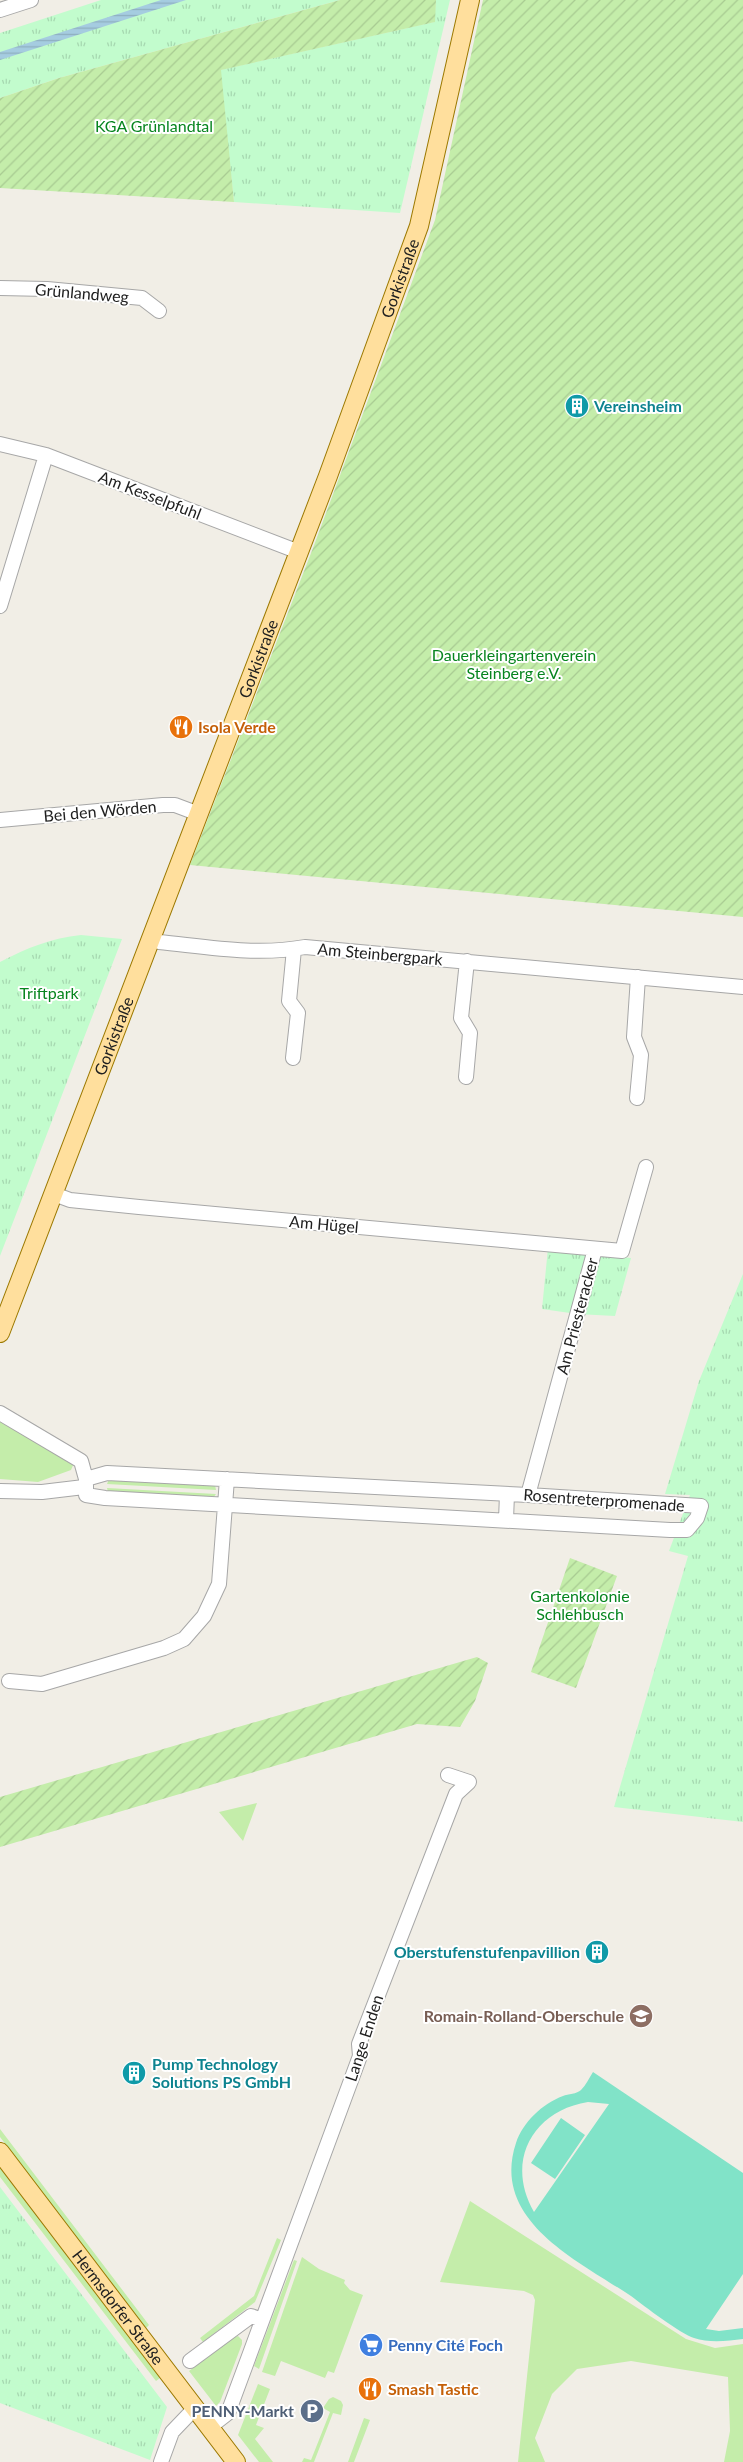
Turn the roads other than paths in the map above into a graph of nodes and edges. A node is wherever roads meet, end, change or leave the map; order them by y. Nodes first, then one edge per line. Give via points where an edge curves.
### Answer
1 (31, 0) edge
2 (470, 0) edge
3 (0, 10) edge
4 (0, 288) edge
5 (159, 311) dead end
6 (0, 444) edge
7 (46, 455) junction
8 (299, 552) junction
9 (0, 606) edge
10 (199, 814) junction
11 (0, 820) edge
12 (151, 939) junction
13 (294, 949) junction
14 (467, 962) junction
15 (638, 977) junction
16 (743, 987) edge
17 (293, 1058) dead end
18 (466, 1077) dead end
19 (637, 1098) dead end
20 (646, 1167) dead end
21 (54, 1194) junction
22 (595, 1249) junction
23 (0, 1333) edge
24 (0, 1413) edge
25 (227, 1479) junction
26 (85, 1483) junction
27 (0, 1491) edge
28 (507, 1494) junction
29 (528, 1495) junction
30 (225, 1506) junction
31 (506, 1520) junction
32 (9, 1681) dead end
33 (448, 1775) dead end
34 (0, 2152) edge
35 (262, 2320) junction
36 (190, 2361) dead end
37 (195, 2408) junction
38 (210, 2427) junction
39 (160, 2462) edge
40 (236, 2462) edge

1 - 3 street
2 - 8 main road, Gorkistraße via 419,226
4 - 5 street, Grünlandweg via 142,298
6 - 7 street, Am Kesselpfuhl
7 - 8 street, Am Kesselpfuhl
7 - 9 street
8 - 10 main road, Gorkistraße
10 - 11 street, Bei den Wörden via 175,805 163,805
10 - 12 main road, Gorkistraße
12 - 13 street, Am Steinbergpark via 242,952
12 - 21 main road, Gorkistraße
13 - 14 street, Am Steinbergpark via 305,947
13 - 17 street, Am Steinbergpark via 289,1001 298,1013
14 - 15 street, Am Steinbergpark
14 - 18 street, Am Steinbergpark via 461,1018 470,1033
15 - 16 street, Am Steinbergpark
15 - 19 street via 634,1038 641,1055
20 - 22 street, Am Priesteracker via 622,1251
21 - 22 street, Am Hügel via 70,1200 138,1207
21 - 23 main road, Gorkistraße
22 - 29 street, Am Priesteracker
24 - 26 street via 82,1461
25 - 26 street, Rosentreterpromenade via 108,1473
25 - 28 street, Rosentreterpromenade
25 - 30 street
26 - 27 street, Rosentreterpromenade via 42,1492
26 - 30 street, Rosentreterpromenade via 86,1495
28 - 29 street, Rosentreterpromenade
28 - 31 street, Rosentreterpromenade
29 - 31 street, Rosentreterpromenade via 700,1506 697,1518 687,1530
30 - 31 street, Rosentreterpromenade
30 - 32 street via 219,1584 204,1616 184,1638 164,1648 42,1684
33 - 35 street, Lange Enden via 468,1782 456,1794 423,1876
34 - 37 main road, Hermsdorfer Straße
35 - 36 street via 251,2316
35 - 38 street, Lange Enden via 228,2413
37 - 38 main road, Hermsdorfer Straße
37 - 39 street via 172,2432
38 - 40 main road, Hermsdorfer Straße

